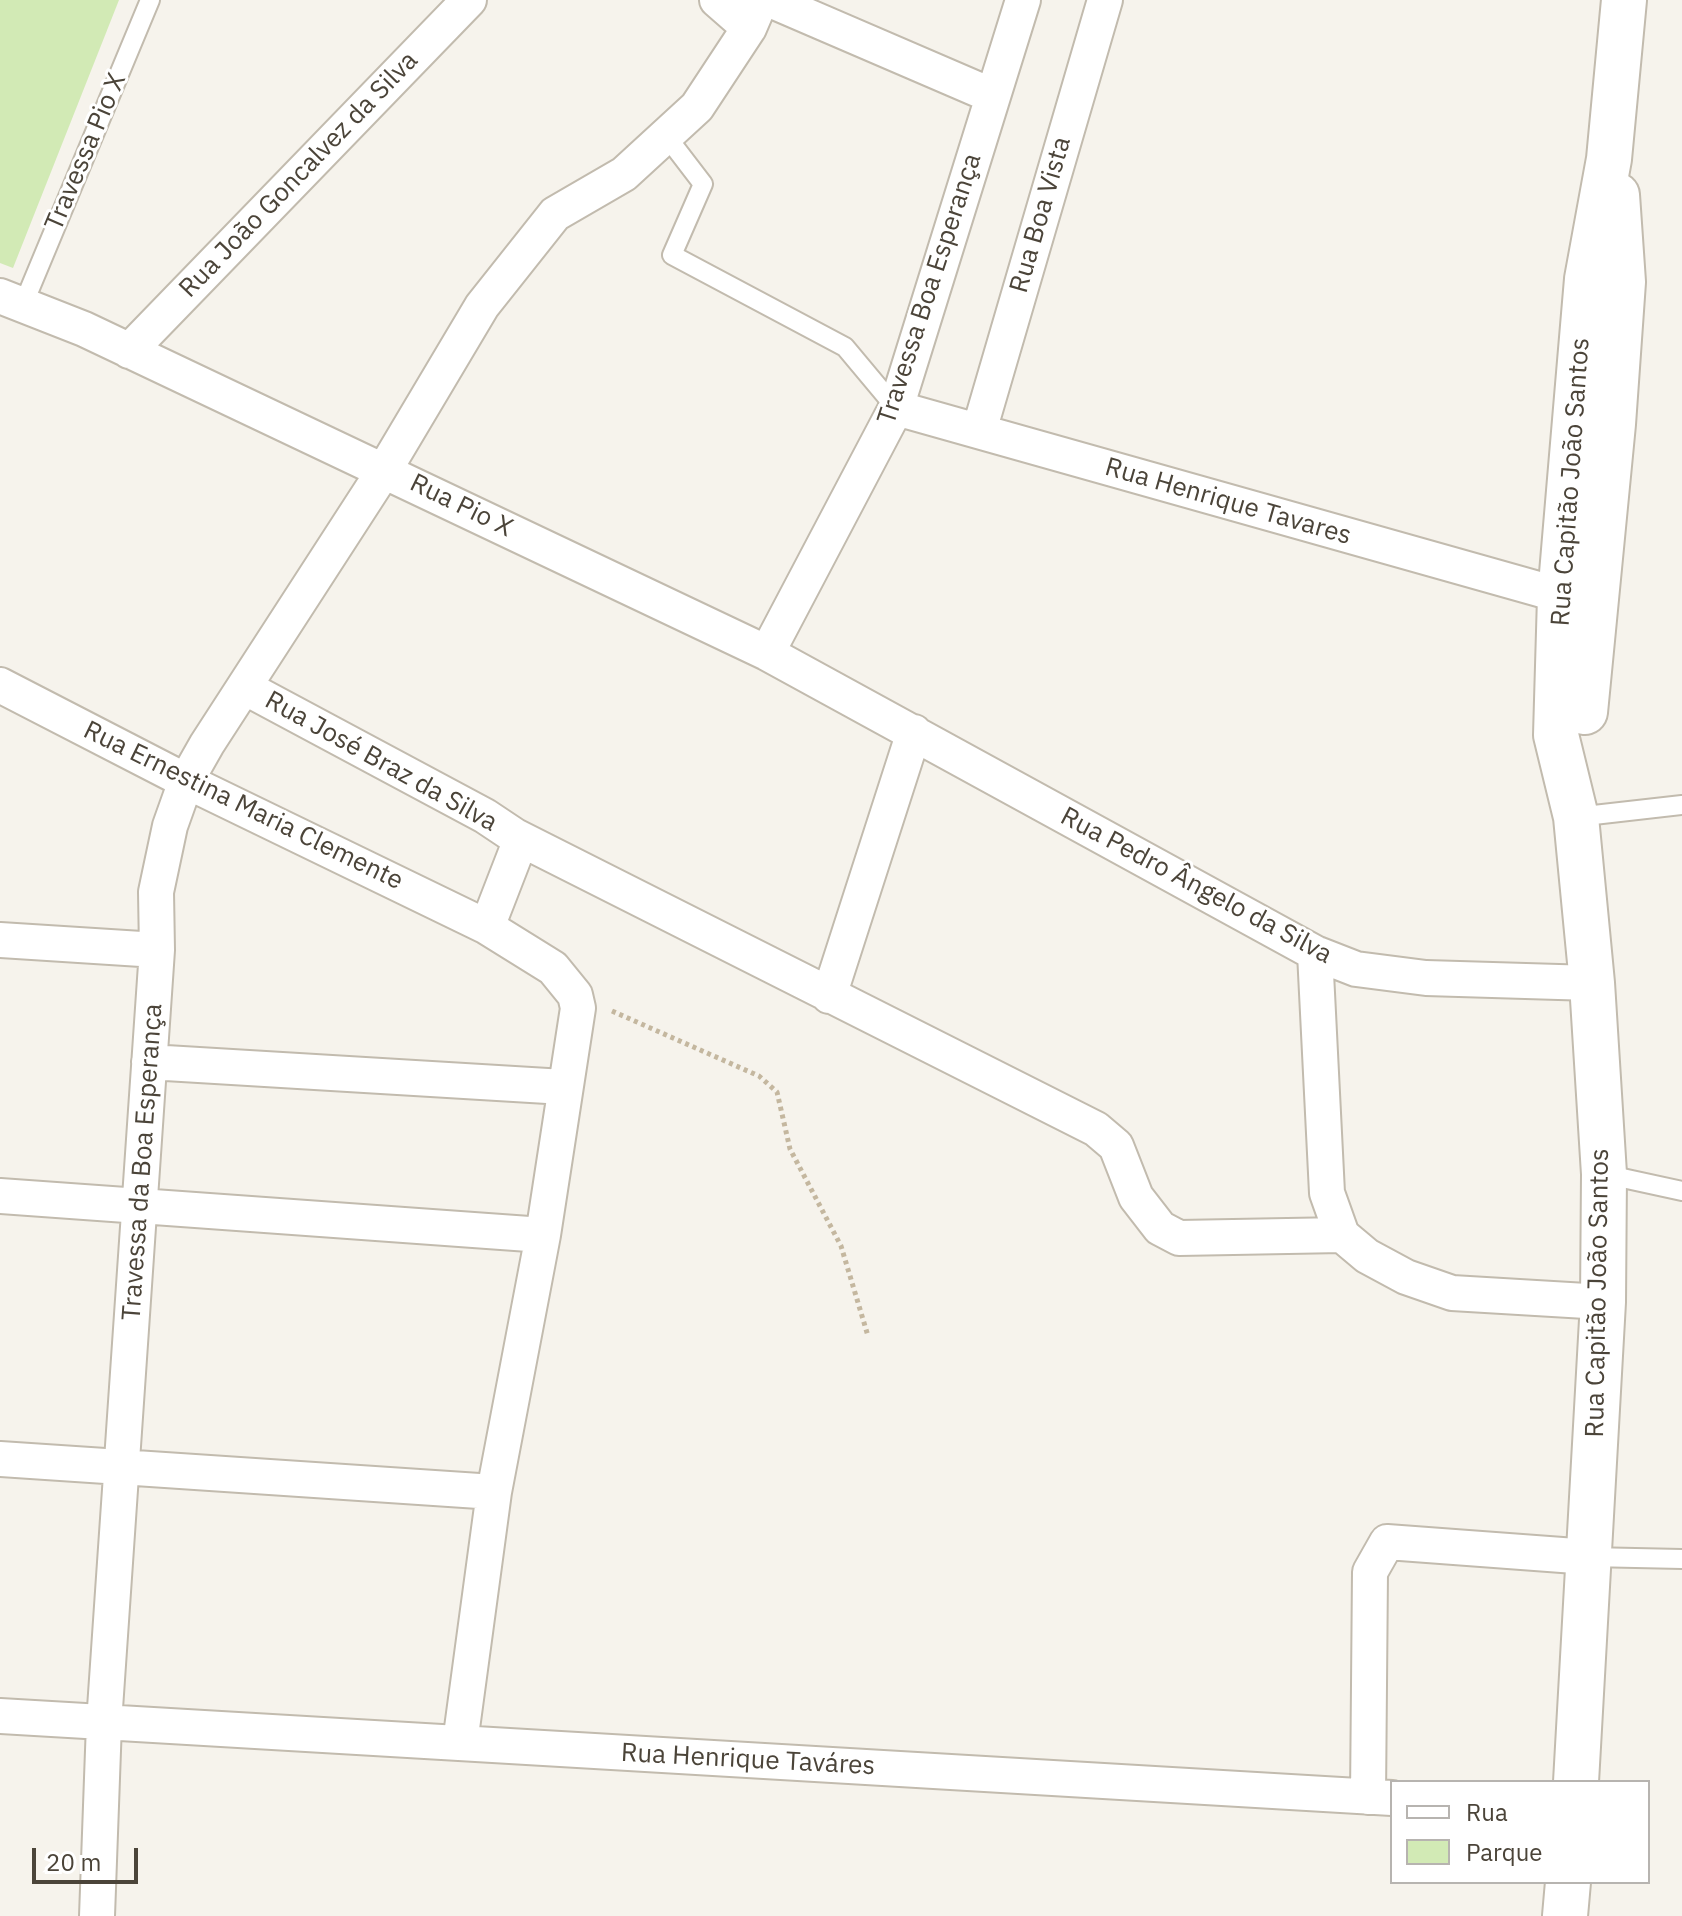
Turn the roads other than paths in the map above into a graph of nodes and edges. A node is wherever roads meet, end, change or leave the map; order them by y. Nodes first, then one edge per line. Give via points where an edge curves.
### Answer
1 (150, 0) edge
2 (469, 0) edge
3 (717, 0) edge
4 (770, 0) edge
5 (1023, 0) edge
6 (1105, 0) edge
7 (1624, 0) edge
8 (755, 14) edge
9 (993, 96) junction
10 (667, 137) junction
11 (11, 300) edge
12 (129, 351) junction
13 (896, 408) junction
14 (979, 431) junction
15 (385, 469) junction
16 (1577, 601) junction
17 (767, 653) junction
18 (0, 685) edge
19 (246, 688) junction
20 (914, 732) junction
21 (186, 781) junction
22 (1682, 805) edge
23 (1575, 811) junction
24 (515, 836) junction
25 (487, 927) junction
26 (0, 940) edge
27 (157, 950) junction
28 (1315, 953) junction
29 (1592, 983) junction
30 (829, 996) junction
31 (149, 1062) junction
32 (564, 1087) junction
33 (1604, 1174) junction
34 (1682, 1191) edge
35 (0, 1196) edge
36 (140, 1207) junction
37 (543, 1235) junction
38 (1342, 1235) junction
39 (1603, 1302) junction
40 (0, 1459) edge
41 (123, 1467) junction
42 (494, 1492) junction
43 (1589, 1557) junction
44 (1682, 1559) edge
45 (0, 1716) edge
46 (104, 1723) junction
47 (460, 1743) junction
48 (1576, 1780) edge
49 (1380, 1797) edge
50 (1568, 1884) edge
51 (97, 1916) edge
52 (1565, 1916) edge

1 - 11 lane, Travessa Pio X
2 - 12 street, Rua João Goncalvez da Silva
3 - 8 street
4 - 9 street
5 - 9 street, Travessa Boa Esperança
6 - 14 street, Rua Boa Vista
7 - 16 street, Rua Capitão João Santos via 1609,159 1622,232 1605,281
8 - 10 street, Travessa da Boa Esperança via 697,107
9 - 13 street, Travessa Boa Esperança
10 - 13 lane via 703,184 672,255 845,347
10 - 15 street, Travessa da Boa Esperança via 624,174 555,214 529,243 482,306
11 - 12 street, Rua Pio X
12 - 15 street, Rua Pio X
13 - 14 street, Rua Henrique Tavares
13 - 17 street, Travessa Boa Esperança
14 - 16 street, Rua Henrique Tavares
15 - 17 street, Rua Pio X
15 - 19 street, Travessa da Boa Esperança
16 - 23 street, Rua Capitão João Santos via 1570,734
17 - 20 street, Rua Pio X
18 - 21 street, Rua Ernestina Maria Clemente
19 - 21 street, Travessa da Boa Esperança
19 - 24 street, Rua José Braz da Silva
20 - 28 street, Rua Pedro Ângelo da Silva
20 - 30 street
21 - 25 street, Rua Ernestina Maria Clemente
21 - 27 street, Travessa da Boa Esperança via 156,892
22 - 23 lane
23 - 29 street, Rua Capitão João Santos
24 - 25 street, Rua José Braz da Silva via 518,847
24 - 30 street
25 - 32 street, Rua Ernestina Maria Clemente via 553,968 575,995 578,1008
26 - 27 street
27 - 31 street, Travessa da Boa Esperança
28 - 29 street, Rua Pedro Ângelo da Silva via 1356,969 1426,978
28 - 38 street via 1327,1193
29 - 33 street, Rua Capitão João Santos
30 - 38 street via 1096,1129 1116,1146 1136,1197 1160,1228 1179,1238
31 - 32 street
31 - 36 street, Travessa da Boa Esperança
32 - 37 street
33 - 34 lane
33 - 39 street, Rua Capitão João Santos
35 - 36 street
36 - 37 street
36 - 41 street, Travessa da Boa Esperança
37 - 42 street
38 - 39 street via 1393,1270 1452,1293
39 - 43 street, Rua Capitão João Santos
40 - 41 street
41 - 42 street
41 - 46 street, Travessa da Boa Esperança
42 - 47 street
43 - 44 lane
43 - 48 street, Rua Capitão João Santos
43 - 49 street via 1387,1542 1370,1572
45 - 46 street, Rua Henrique Taváres
46 - 47 street, Rua Henrique Taváres
46 - 51 street, Travessa da Boa Esperança
47 - 49 street, Rua Henrique Taváres
50 - 52 street

